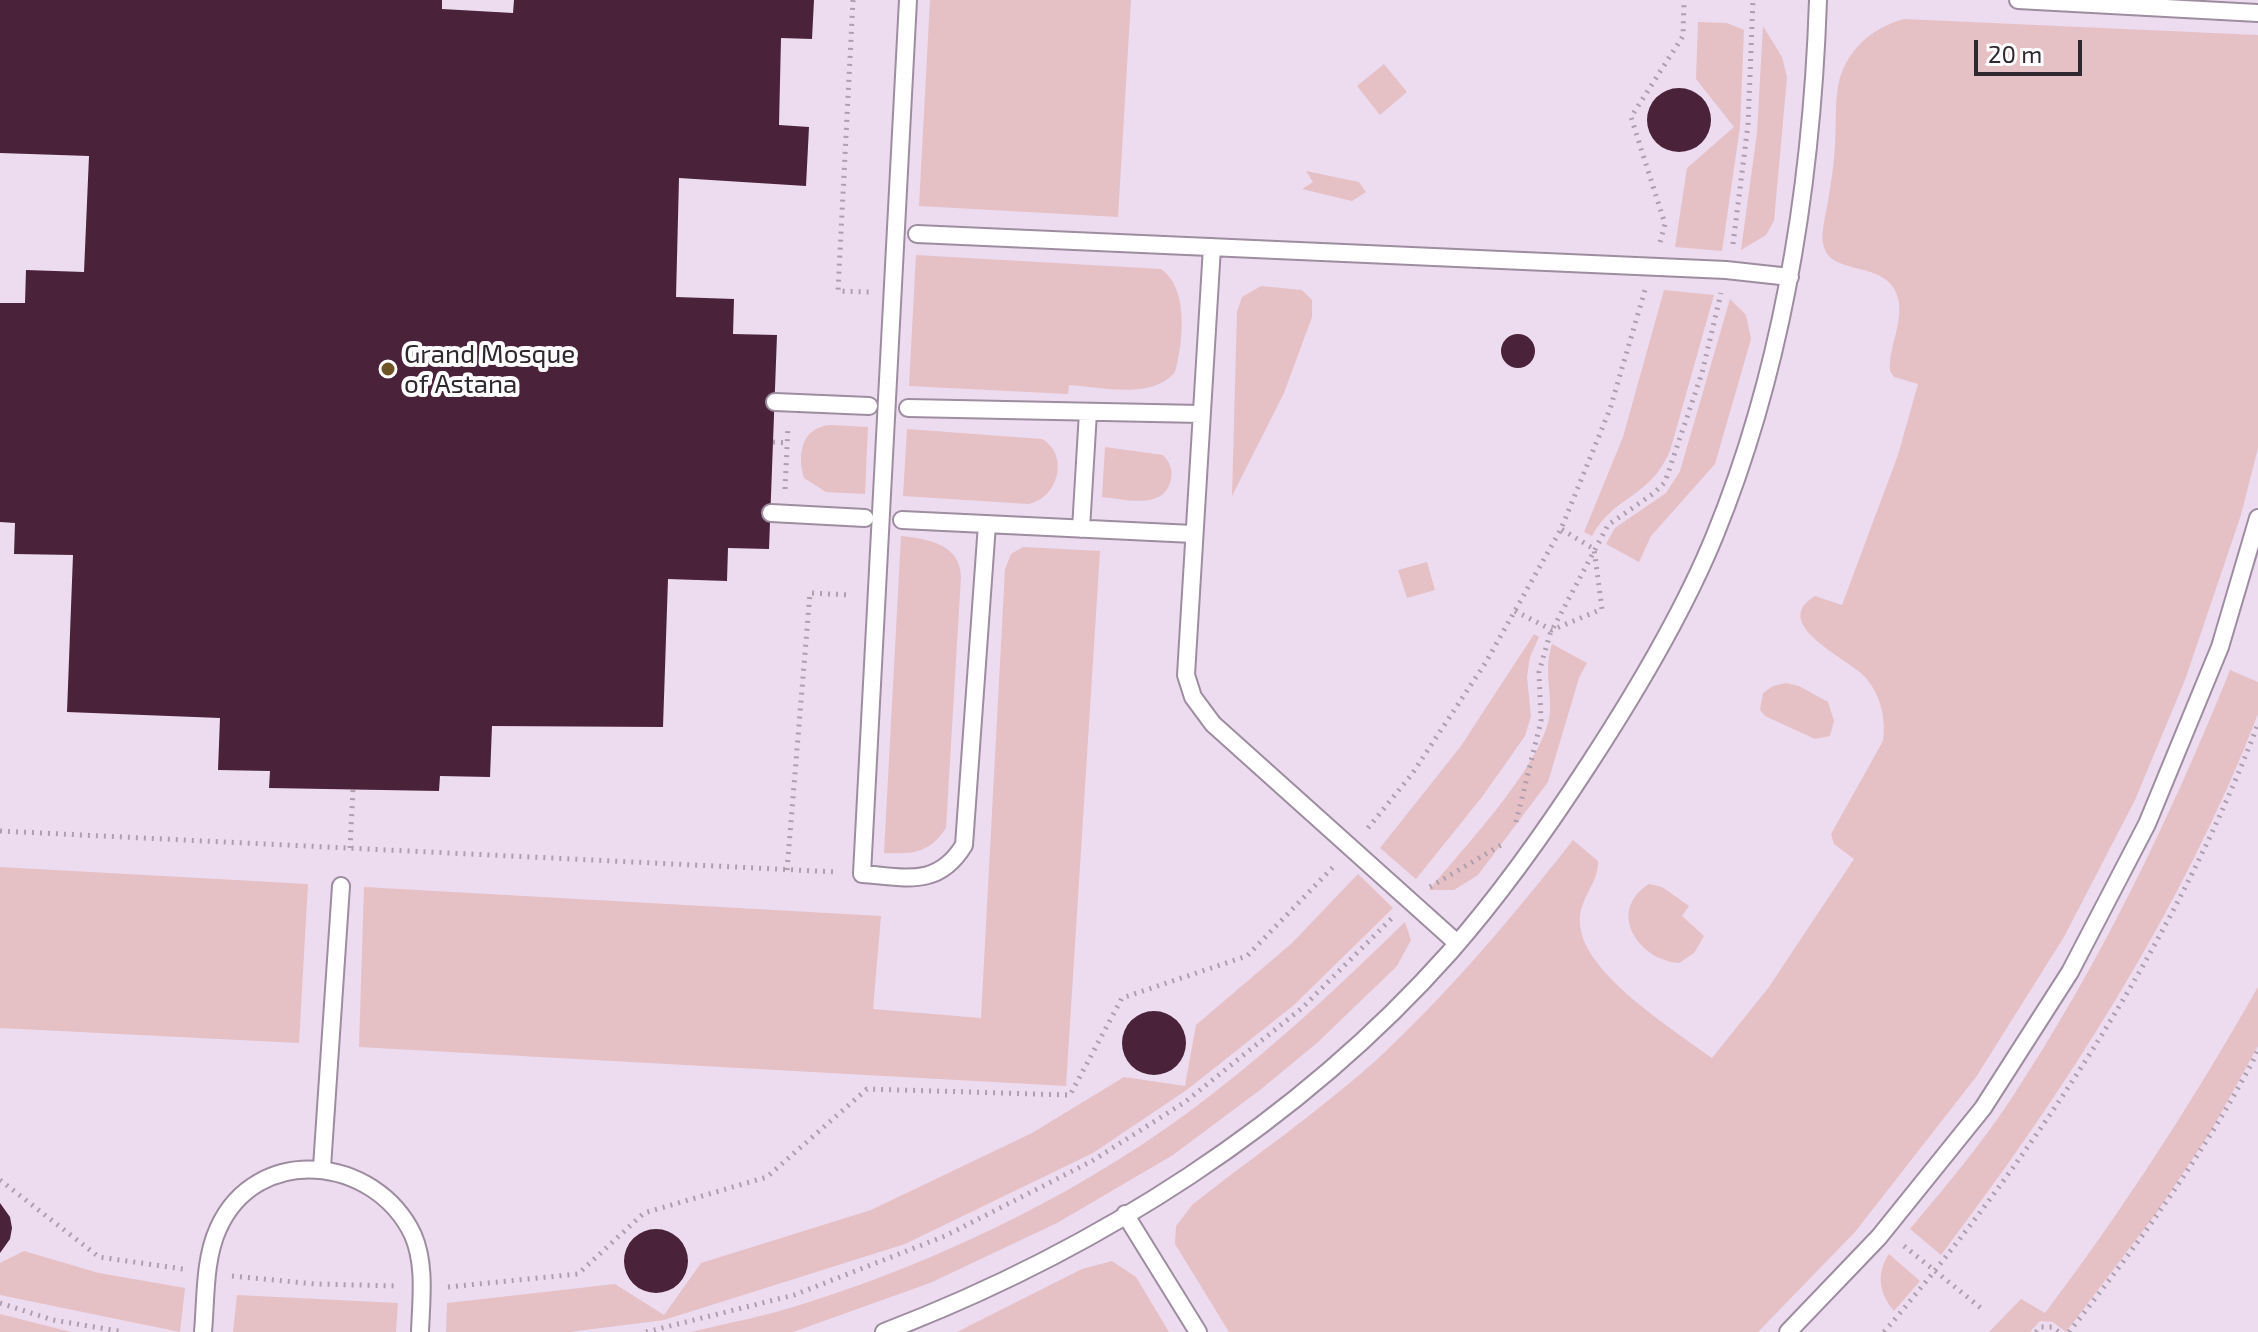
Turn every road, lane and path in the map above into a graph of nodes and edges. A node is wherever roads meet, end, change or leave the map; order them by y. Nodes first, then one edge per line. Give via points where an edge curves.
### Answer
1 (853, 0) edge
2 (908, 0) edge
3 (1684, 0) edge
4 (1753, 0) edge
5 (1818, 0) edge
6 (2018, 0) edge
7 (2258, 13) edge
8 (917, 234) dead end
9 (1212, 247) junction
10 (1653, 267) junction
11 (1726, 270) junction
12 (1790, 277) junction
13 (892, 293) junction
14 (782, 402) joint
15 (869, 406) dead end
16 (908, 408) dead end
17 (1088, 412) junction
18 (1201, 414) junction
19 (773, 442) dead end
20 (787, 443) junction
21 (777, 513) joint
22 (865, 518) dead end
23 (2258, 518) edge
24 (902, 520) dead end
25 (987, 524) junction
26 (1081, 529) junction
27 (1561, 529) junction
28 (1193, 534) junction
29 (1594, 549) junction
30 (877, 596) junction
31 (1515, 611) junction
32 (1552, 630) junction
33 (2258, 724) edge
34 (353, 789) dead end
35 (0, 831) edge
36 (350, 848) junction
37 (1351, 848) junction
38 (787, 870) junction
39 (862, 874) junction
40 (341, 886) dead end
41 (1409, 900) junction
42 (1457, 943) junction
43 (2258, 1051) edge
44 (322, 1167) junction
45 (0, 1180) edge
46 (1125, 1214) junction
47 (1885, 1231) junction
48 (1936, 1271) junction
49 (208, 1273) junction
50 (421, 1287) junction
51 (0, 1303) edge
52 (1981, 1308) dead end
53 (124, 1332) edge
54 (203, 1332) edge
55 (420, 1332) edge
56 (646, 1332) edge
57 (884, 1332) edge
58 (1198, 1332) edge
59 (1788, 1332) edge
60 (1884, 1332) edge
61 (2036, 1332) edge
62 (2059, 1332) edge
63 (2069, 1332) edge

1 - 13 path via 838,291
2 - 13 lane
3 - 10 path via 1683,36 1631,117 1665,224
4 - 11 path via 1748,125
5 - 12 lane via 1814,114
6 - 7 lane
8 - 9 lane
9 - 10 lane
9 - 18 lane
10 - 11 lane
10 - 27 path via 1610,409
11 - 12 lane
11 - 29 path via 1702,373 1665,482 1608,525
12 - 42 lane via 1753,425 1714,537 1631,701 1543,834
13 - 30 lane
14 - 15 lane
14 - 20 path
16 - 17 lane
17 - 18 lane
17 - 26 lane
18 - 28 lane
19 - 20 path
20 - 21 path
21 - 22 lane
23 - 47 lane via 2214,662 2147,824 2077,958 1983,1108
24 - 25 lane
25 - 26 lane
25 - 39 lane via 964,845 950,865 922,878
26 - 28 lane
27 - 29 path
27 - 31 path
28 - 37 lane via 1184,659 1193,697 1213,724
29 - 32 path
29 - 32 path via 1602,609
30 - 38 path via 810,593
30 - 39 lane
31 - 32 path
31 - 37 path via 1412,774
32 - 41 path via 1539,672 1541,721 1513,837
33 - 48 path via 2152,948 2039,1132
34 - 36 path
35 - 36 path
36 - 38 path
37 - 41 lane
37 - 50 path via 1247,956 1122,998 1070,1095 867,1089 767,1177 644,1213 578,1274
38 - 39 path
40 - 44 lane
41 - 42 lane
41 - 56 path via 1302,1008 1185,1102 1092,1161 945,1236 794,1295
42 - 46 lane via 1353,1050 1270,1119
43 - 63 path via 2207,1142
44 - 49 lane via 273,1178 252,1189 218,1228
44 - 50 lane via 366,1182 403,1217 419,1255
45 - 49 path via 99,1257
46 - 57 lane via 1037,1264
46 - 58 lane
47 - 48 path
47 - 59 lane
48 - 52 path
48 - 60 path
49 - 50 path
49 - 54 lane
50 - 55 lane
51 - 53 path via 53,1320
61 - 62 path via 2040,1327

